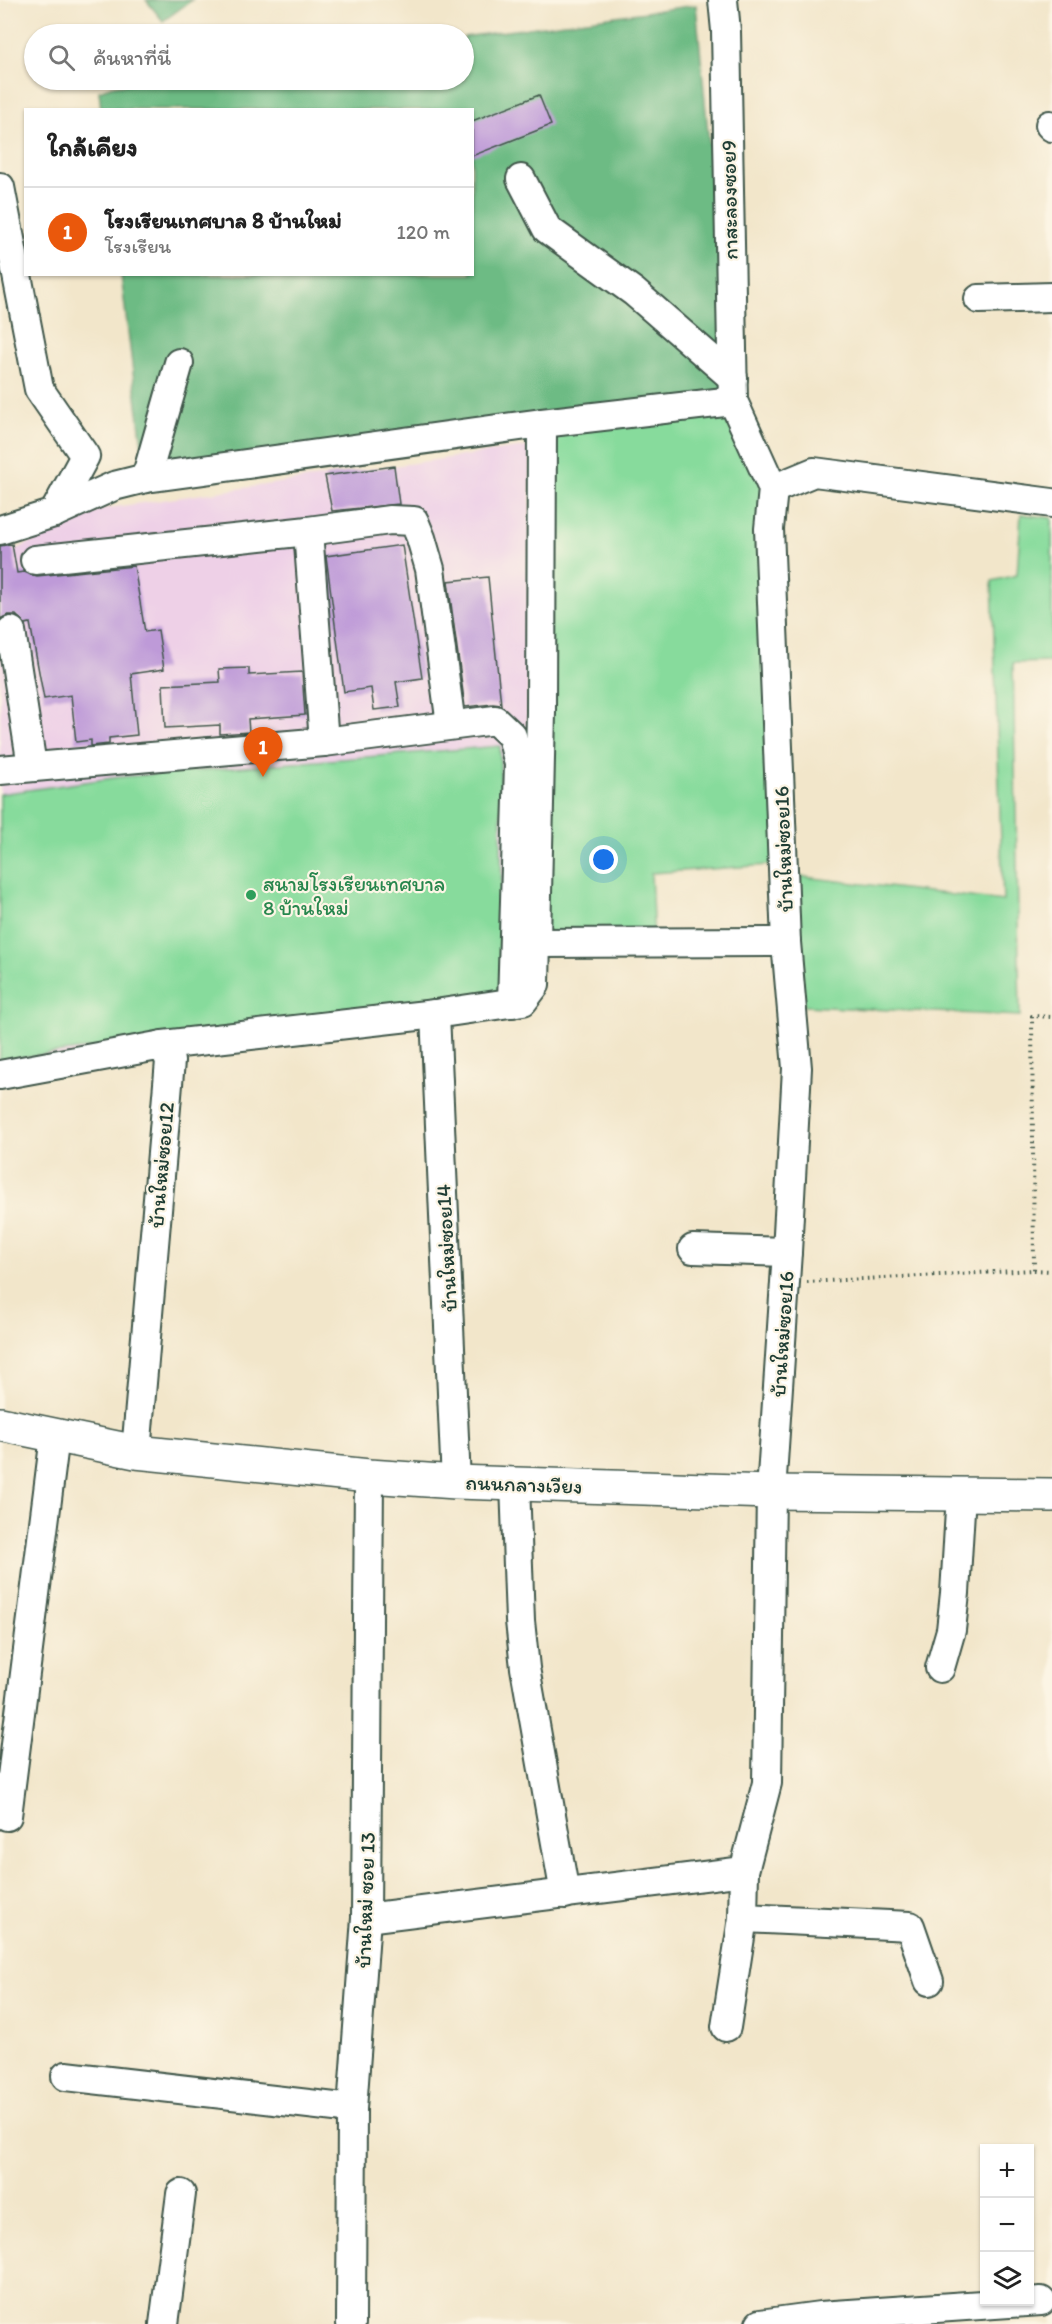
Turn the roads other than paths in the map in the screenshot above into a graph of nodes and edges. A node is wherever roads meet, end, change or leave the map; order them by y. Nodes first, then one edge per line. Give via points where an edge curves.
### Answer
1 (723, 0) edge
2 (521, 179) dead end
3 (0, 187) edge
4 (1052, 297) edge
5 (979, 299) dead end
6 (179, 363) dead end
7 (733, 389) junction
8 (542, 423) junction
9 (146, 478) junction
10 (773, 489) junction
11 (1052, 502) edge
12 (54, 513) junction
13 (0, 530) edge
14 (308, 531) junction
15 (35, 560) dead end
16 (11, 632) dead end
17 (451, 725) junction
18 (324, 742) junction
19 (32, 766) junction
20 (0, 770) edge
21 (786, 942) junction
22 (536, 943) junction
23 (512, 1003) junction
24 (435, 1014) junction
25 (163, 1045) junction
26 (0, 1075) edge
27 (693, 1249) dead end
28 (788, 1252) junction
29 (0, 1424) edge
30 (55, 1436) junction
31 (136, 1452) junction
32 (369, 1476) junction
33 (456, 1482) junction
34 (515, 1484) junction
35 (771, 1492) junction
36 (961, 1494) junction
37 (1052, 1495) edge
38 (940, 1668) dead end
39 (7, 1816) dead end
40 (744, 1870) junction
41 (565, 1893) junction
42 (743, 1917) junction
43 (366, 1918) junction
44 (928, 1981) dead end
45 (726, 2027) dead end
46 (66, 2076) dead end
47 (352, 2109) junction
48 (182, 2194) dead end
49 (1041, 2301) dead end
50 (164, 2324) edge
51 (351, 2324) edge
52 (760, 2324) edge

1 - 7 street, กาสะลองซอย9
2 - 7 street via 547,229 634,292
3 - 12 street via 39,389 85,456
4 - 5 street
6 - 9 street
7 - 8 street
7 - 10 street
8 - 9 street
8 - 22 street
9 - 12 street via 114,486
10 - 11 street via 814,472
10 - 21 street, บ้านใหม่ซอย16 via 769,529
12 - 13 street
14 - 15 street
14 - 17 street via 390,520 414,521 430,569
14 - 18 street
16 - 19 street
17 - 18 street
17 - 23 street via 495,720 512,736 519,764
18 - 19 street
19 - 20 street
21 - 22 street
21 - 28 street, บ้านใหม่ซอย16 via 797,1068
22 - 23 street via 535,985 524,1002
23 - 24 street
24 - 25 street
24 - 33 street, บ้านใหม่ซอย14
25 - 26 street
25 - 31 street, บ้านใหม่ซอย12 via 170,1061
27 - 28 street
28 - 35 street, บ้านใหม่ซอย16
29 - 30 main road, ถนนกลางเวียง
30 - 31 main road, ถนนกลางเวียง
30 - 39 street
31 - 32 main road, ถนนกลางเวียง
32 - 33 main road, ถนนกลางเวียง
32 - 43 street, บ้านใหม่ ซอย 13
33 - 34 main road, ถนนกลางเวียง
34 - 35 main road, ถนนกลางเวียง
34 - 41 street via 525,1668
35 - 36 main road, ถนนกลางเวียง
35 - 40 street, บ้านใหม่ซอย16 via 767,1783
36 - 37 main road, ถนนกลางเวียง
36 - 38 street via 951,1630
40 - 41 street
40 - 42 street, บ้านใหม่ซอย16
41 - 43 street
42 - 44 street via 910,1926
42 - 45 street, บ้านใหม่ซอย16
43 - 47 street, บ้านใหม่ ซอย 13
46 - 47 street
47 - 51 street, บ้านใหม่ ซอย 13
48 - 50 street
49 - 52 street via 820,2316

